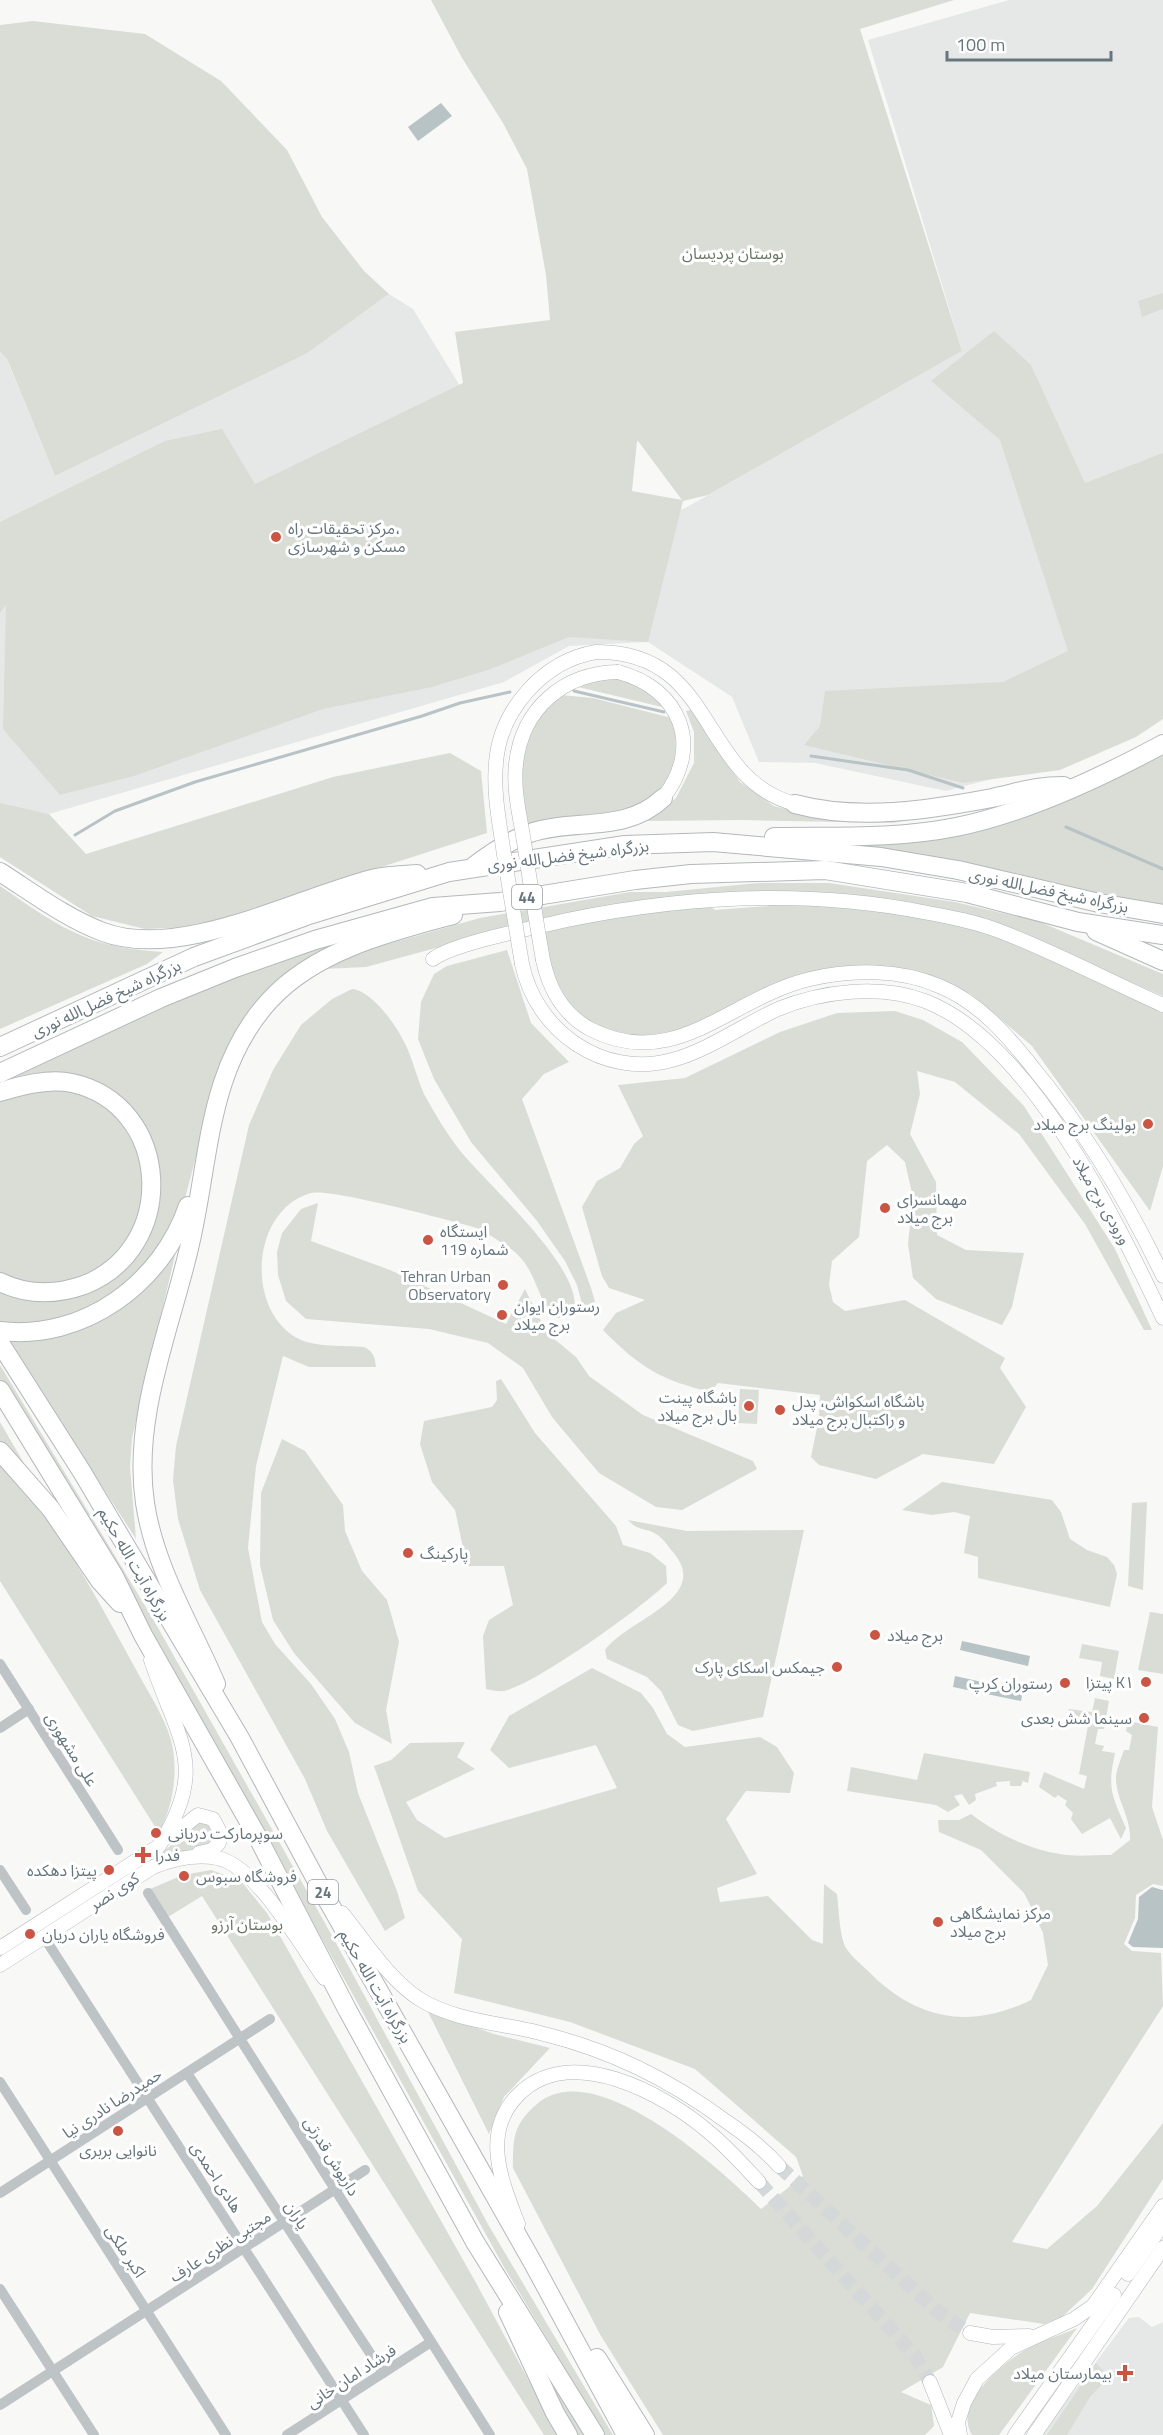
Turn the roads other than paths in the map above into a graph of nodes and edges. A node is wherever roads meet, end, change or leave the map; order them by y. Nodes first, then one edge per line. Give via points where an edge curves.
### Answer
1 (1163, 732) edge
2 (1163, 744) edge
3 (1125, 765) junction
4 (1078, 785) junction
5 (663, 798) joint
6 (795, 804) joint
7 (713, 842) junction
8 (471, 868) junction
9 (0, 872) edge
10 (449, 872) junction
11 (500, 902) junction
12 (1163, 914) edge
13 (1078, 922) junction
14 (1163, 935) edge
15 (433, 959) dead end
16 (1163, 961) edge
17 (784, 987) junction
18 (790, 1005) junction
19 (1163, 1005) edge
20 (0, 1047) edge
21 (0, 1073) edge
22 (0, 1092) edge
23 (203, 1160) junction
24 (1163, 1276) edge
25 (0, 1282) edge
26 (1163, 1318) edge
27 (0, 1331) edge
28 (4, 1349) edge
29 (0, 1390) edge
30 (0, 1451) edge
31 (139, 1628) junction
32 (0, 1664) edge
33 (29, 1709) junction
34 (0, 1728) edge
35 (240, 1738) junction
36 (159, 1846) junction
37 (118, 1850) dead end
38 (178, 1858) junction
39 (0, 1870) edge
40 (320, 1887) junction
41 (148, 1893) dead end
42 (26, 1910) dead end
43 (44, 1937) junction
44 (0, 1948) edge
45 (0, 1965) edge
46 (348, 2011) junction
47 (270, 2019) dead end
48 (240, 2038) junction
49 (187, 2073) junction
50 (0, 2082) edge
51 (148, 2098) junction
52 (753, 2140) junction
53 (738, 2159) junction
54 (50, 2161) junction
55 (779, 2166) tunnel mouth
56 (366, 2170) dead end
57 (759, 2182) tunnel mouth
58 (335, 2190) junction
59 (0, 2193) edge
60 (1163, 2206) edge
61 (284, 2223) junction
62 (1163, 2224) edge
63 (475, 2242) junction
64 (245, 2248) junction
65 (1163, 2248) edge
66 (533, 2262) junction
67 (0, 2289) edge
68 (147, 2311) junction
69 (970, 2333) tunnel mouth
70 (1034, 2335) junction
71 (431, 2342) junction
72 (53, 2371) junction
73 (382, 2373) junction
74 (930, 2382) tunnel mouth
75 (342, 2400) junction
76 (0, 2405) edge
77 (1023, 2420) junction
78 (303, 2431) edge
79 (952, 2433) edge
80 (94, 2435) edge
81 (226, 2435) edge
82 (287, 2435) edge
83 (364, 2435) edge
84 (490, 2435) edge
85 (568, 2435) edge
86 (595, 2435) edge
87 (626, 2435) edge
88 (645, 2435) edge
89 (1008, 2435) edge
90 (1015, 2435) edge
91 (1034, 2435) edge

1 - 3 highway
2 - 3 highway
3 - 4 highway
4 - 6 highway via 1035,786 993,798 876,812 838,812
4 - 7 highway via 999,816 955,827 912,833
5 - 8 highway via 640,814 622,819 531,832 494,850
5 - 17 street, bridge via 682,765 683,737 676,714 655,687 618,672 580,677 546,699 531,718 516,763 516,792 543,960 554,993 577,1020 610,1038 638,1044 680,1037
6 - 18 street, ورودی برج میلاد, bridge via 758,787 739,769 674,676 633,654 596,652 565,662 543,676 528,689 511,714 496,762 496,797 522,964 534,1001 553,1026 592,1054 645,1064 674,1059
7 - 8 highway, بزرگراه شیخ فضل‌الله نوری / 44 via 626,845
7 - 12 highway, بزرگراه شیخ فضل‌الله نوری / 44 via 892,859
8 - 10 highway, بزرگراه شیخ فضل‌الله نوری / 44
9 - 10 highway via 77,921 105,933 145,939 189,936 379,877
10 - 20 highway, بزرگراه شیخ فضل‌الله نوری / 44 via 230,943
11 - 13 highway, بزرگراه شیخ فضل‌الله نوری / 44 via 692,874 825,870 968,893
11 - 21 highway, بزرگراه شیخ فضل‌الله نوری / 44 via 433,907 285,950 161,998
11 - 23 highway via 355,946 314,965 282,988 257,1015 231,1058 213,1111
13 - 14 highway, بزرگراه شیخ فضل‌الله نوری / 44
13 - 16 highway
15 - 19 street via 480,942 606,913 719,899 807,897 880,904 1001,931
17 - 18 street
17 - 24 street via 834,975 882,973 922,980 961,998 988,1018 1078,1125 1124,1196
18 - 26 street, ورودی برج میلاد via 846,993 914,997 951,1014 989,1042 1052,1119 1107,1208
22 - 25 highway via 51,1081 85,1087 104,1097 123,1113 141,1139 152,1190 147,1220 136,1244 105,1274 78,1287 53,1292 22,1290
23 - 27 highway via 179,1231 163,1258 137,1286 107,1307 63,1325
23 - 35 highway via 191,1242 150,1400 143,1442 142,1485 162,1568
28 - 35 highway, بزرگراه آیت الله حکیم / 24
29 - 31 highway, بزرگراه آیت الله حکیم / 24 via 114,1576
30 - 31 highway via 51,1509 100,1581
31 - 36 street, کوی نصر via 187,1764 183,1800 176,1820
31 - 46 highway, بزرگراه آیت الله حکیم / 24 via 252,1826
32 - 33 street, علی مشهوری
33 - 34 street
33 - 37 street, علی مشهوری
35 - 40 highway, بزرگراه آیت الله حکیم / 24
36 - 38 street via 198,1815 213,1819 220,1837 216,1847
36 - 44 street, کوی نصر
38 - 43 street, کوی نصر via 153,1867
38 - 46 street, کوی نصر via 217,1858 229,1862 255,1882
39 - 42 street
40 - 52 street via 384,1964 421,1999 463,2016 576,2042 637,2064
40 - 66 highway, بزرگراه آیت الله حکیم / 24
41 - 48 street, داریوش قدرتی
43 - 45 street, کوی نصر
43 - 51 street, هادی احمدی
46 - 63 highway, بزرگراه آیت الله حکیم / 24
47 - 48 street, حمیدرضا نادری نیا
48 - 49 street, حمیدرضا نادری نیا
48 - 58 street, داریوش قدرتی
49 - 51 street, حمیدرضا نادری نیا
49 - 61 street, یاران
50 - 54 street, اکبر ملکی
51 - 54 street, حمیدرضا نادری نیا
51 - 64 street, هادی احمدی
52 - 53 street
52 - 55 street
53 - 57 street
53 - 66 street via 680,2111 637,2088 585,2072 568,2071 537,2080 509,2104 501,2120 496,2149 501,2180
54 - 59 street, حمیدرضا نادری نیا
54 - 68 street, اکبر ملکی
56 - 58 street, مجتبی نظری عارف
58 - 61 street, مجتبی نظری عارف
58 - 71 street, داریوش قدرتی
60 - 70 street via 1093,2306 1074,2319
61 - 64 street, مجتبی نظری عارف
61 - 73 street, یاران
62 - 77 street
63 - 85 highway
63 - 86 highway, بزرگراه آیت الله حکیم / 24
64 - 68 street, مجتبی نظری عارف
64 - 75 street, هادی احمدی
65 - 91 street
66 - 87 highway, بزرگراه آیت الله حکیم / 24
66 - 88 highway
67 - 72 street
68 - 72 street, مجتبی نظری عارف
68 - 81 street, اکبر ملکی
69 - 70 street via 993,2337
70 - 79 street via 1001,2355 977,2379
71 - 73 street, فرشاد امان خانی
71 - 84 street, داریوش قدرتی
72 - 76 street, مجتبی نظری عارف
72 - 80 street
73 - 75 street, فرشاد امان خانی
74 - 79 street
75 - 78 street, فرشاد امان خانی
75 - 83 street, هادی احمدی
77 - 89 street
77 - 90 street
78 - 82 street, فرشاد امان خانی

